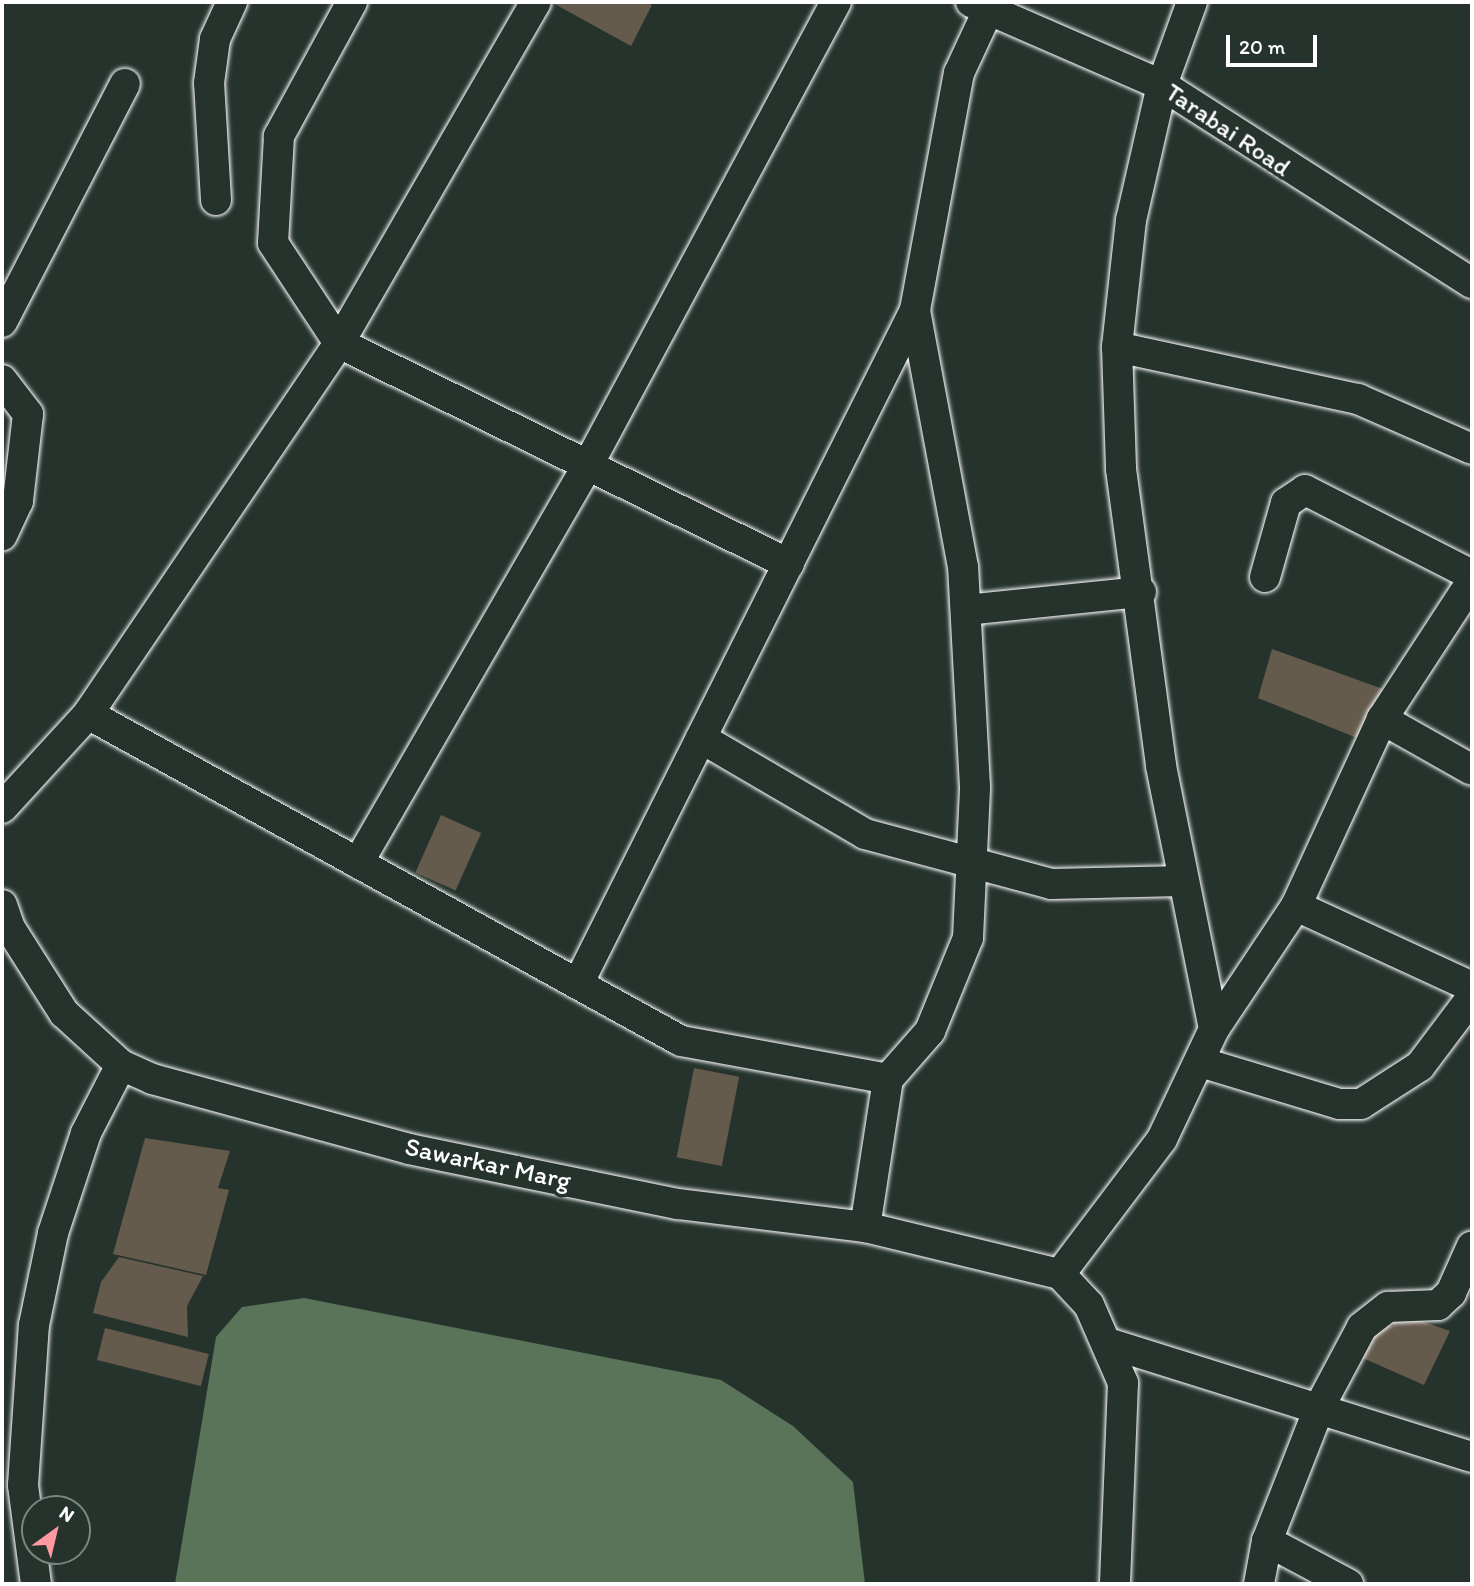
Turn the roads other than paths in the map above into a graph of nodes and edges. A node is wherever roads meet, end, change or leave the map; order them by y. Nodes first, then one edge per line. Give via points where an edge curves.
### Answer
1 (232, 2) edge
2 (352, 2) edge
3 (536, 2) edge
4 (835, 2) edge
5 (1192, 2) edge
6 (984, 4) edge
7 (125, 84) dead end
8 (1162, 85) junction
9 (216, 200) dead end
10 (1472, 282) edge
11 (915, 310) junction
12 (2, 322) edge
13 (339, 343) junction
14 (1116, 347) junction
15 (2, 380) edge
16 (1472, 449) edge
17 (588, 465) junction
18 (2, 536) edge
19 (789, 564) junction
20 (1472, 575) edge
21 (1265, 577) dead end
22 (1472, 581) edge
23 (1142, 592) junction
24 (967, 610) junction
25 (88, 714) junction
26 (1382, 719) junction
27 (701, 738) junction
28 (1472, 770) edge
29 (2, 808) edge
30 (358, 863) junction
31 (972, 863) junction
32 (1183, 881) junction
33 (2, 905) edge
34 (1296, 906) junction
35 (578, 984) junction
36 (1472, 987) edge
37 (1472, 997) edge
38 (1214, 1029) junction
39 (1200, 1062) junction
40 (121, 1065) junction
41 (887, 1079) junction
42 (865, 1227) junction
43 (1472, 1246) edge
44 (1060, 1274) junction
45 (1111, 1344) junction
46 (1320, 1406) junction
47 (1472, 1457) edge
48 (1267, 1541) junction
49 (36, 1584) edge
50 (1115, 1584) edge
51 (1259, 1584) edge
52 (1348, 1584) edge

1 - 9 street via 215,38 209,83
2 - 13 street via 279,136 273,243
3 - 13 street
4 - 17 street
5 - 8 street
6 - 8 street, Tarabai Road
6 - 11 street via 959,73
7 - 12 street
8 - 10 street, Tarabai Road
8 - 14 street via 1131,220
11 - 19 street
11 - 24 street
13 - 17 street
13 - 25 street
14 - 16 street via 1359,399
14 - 23 street via 1121,469
15 - 18 street via 28,414 18,501
17 - 19 street
17 - 30 street
19 - 27 street
20 - 21 street via 1305,490 1286,503
22 - 26 street
23 - 24 street
23 - 32 street via 1161,766
24 - 31 street via 975,787
25 - 29 street
25 - 30 street
26 - 28 street
26 - 34 street
27 - 31 street via 864,834
27 - 35 street
30 - 35 street
31 - 32 street via 1051,884
31 - 41 street via 968,937 930,1031
32 - 38 street
33 - 40 street, Sawarkar Marg via 9,928 64,1013
34 - 36 street
34 - 38 street
35 - 41 street via 681,1041
37 - 39 street via 1420,1066 1361,1104 1339,1104
38 - 39 street
39 - 44 street via 1161,1139
40 - 42 street, Sawarkar Marg via 409,1149 678,1204
40 - 49 street via 86,1133 53,1233 34,1325 23,1485
41 - 42 street
42 - 44 street, Sawarkar Marg
43 - 46 street via 1451,1293 1438,1305 1388,1307 1372,1314
44 - 45 street
45 - 46 street
45 - 50 street via 1124,1383 1125,1420
46 - 47 street
46 - 48 street
48 - 51 street
48 - 52 street

